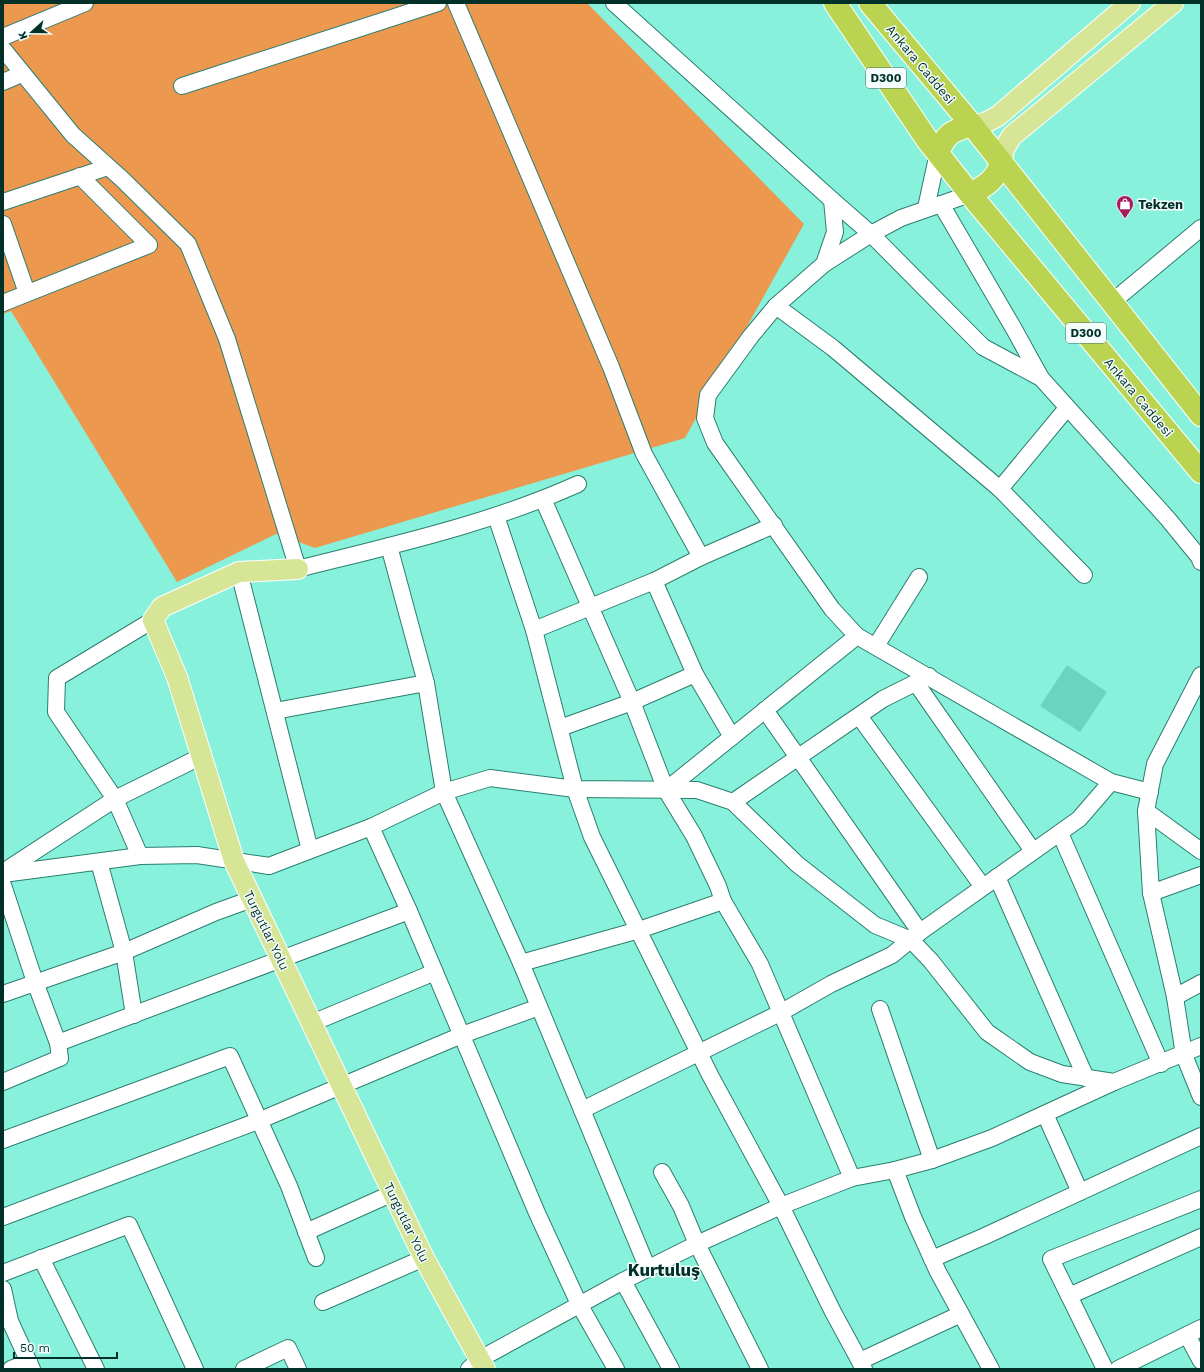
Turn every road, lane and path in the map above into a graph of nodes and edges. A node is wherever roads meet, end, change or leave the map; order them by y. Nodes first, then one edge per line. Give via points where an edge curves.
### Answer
1 (85, 3) edge
2 (438, 3) edge
3 (456, 3) edge
4 (614, 3) edge
5 (835, 3) edge
6 (870, 3) edge
7 (1130, 3) edge
8 (1173, 3) edge
9 (3, 37) edge
10 (3, 49) edge
11 (22, 74) junction
12 (3, 82) edge
13 (182, 86) dead end
14 (972, 125) junction
15 (938, 153) junction
16 (1001, 162) junction
17 (108, 167) junction
18 (80, 176) junction
19 (970, 194) junction
20 (832, 200) junction
21 (3, 202) edge
22 (941, 204) junction
23 (926, 208) junction
24 (3, 224) edge
25 (1201, 228) edge
26 (871, 234) junction
27 (824, 264) junction
28 (27, 293) junction
29 (3, 303) edge
30 (1111, 303) junction
31 (776, 306) junction
32 (1041, 378) junction
33 (1067, 408) junction
34 (1201, 415) edge
35 (1201, 472) edge
36 (578, 484) dead end
37 (1000, 489) junction
38 (543, 499) junction
39 (496, 516) junction
40 (774, 525) junction
41 (389, 546) junction
42 (701, 557) junction
43 (1200, 559) edge
44 (298, 569) junction
45 (239, 572) junction
46 (1084, 575) dead end
47 (919, 577) dead end
48 (654, 581) junction
49 (591, 607) junction
50 (153, 620) junction
51 (534, 630) junction
52 (857, 636) junction
53 (876, 646) junction
54 (696, 674) junction
55 (1201, 675) edge
56 (923, 679) junction
57 (426, 684) junction
58 (632, 702) junction
59 (765, 710) junction
60 (275, 711) junction
61 (859, 716) junction
62 (560, 728) junction
63 (732, 737) junction
64 (202, 756) junction
65 (800, 758) junction
66 (1111, 782) junction
67 (575, 789) junction
68 (666, 790) junction
69 (444, 792) junction
70 (1150, 792) junction
71 (115, 799) junction
72 (733, 802) junction
73 (1146, 811) junction
74 (372, 827) junction
75 (1060, 833) junction
76 (310, 850) junction
77 (1034, 851) junction
78 (1201, 852) edge
79 (140, 856) junction
80 (234, 861) junction
81 (99, 862) junction
82 (3, 873) edge
83 (1201, 875) edge
84 (997, 876) junction
85 (3, 885) edge
86 (982, 887) junction
87 (1151, 893) junction
88 (252, 899) junction
89 (723, 901) junction
90 (409, 911) junction
91 (639, 930) junction
92 (916, 936) junction
93 (124, 952) junction
94 (281, 959) junction
95 (521, 963) junction
96 (435, 972) junction
97 (35, 982) junction
98 (1201, 983) edge
99 (3, 994) edge
100 (1175, 997) junction
101 (539, 1007) junction
102 (880, 1009) dead end
103 (780, 1013) junction
104 (134, 1014) junction
105 (312, 1024) junction
106 (462, 1035) junction
107 (58, 1043) junction
108 (1201, 1046) edge
109 (700, 1053) junction
110 (1184, 1055) junction
111 (1161, 1064) junction
112 (1086, 1078) junction
113 (3, 1082) edge
114 (1114, 1082) junction
115 (342, 1086) junction
116 (1201, 1097) edge
117 (582, 1110) junction
118 (1045, 1114) junction
119 (258, 1121) junction
120 (1201, 1136) edge
121 (3, 1140) edge
122 (932, 1160) junction
123 (895, 1170) junction
124 (662, 1172) dead end
125 (852, 1178) junction
126 (1080, 1192) junction
127 (393, 1193) junction
128 (1201, 1200) edge
129 (781, 1206) junction
130 (3, 1217) edge
131 (306, 1232) junction
132 (1201, 1237) edge
133 (697, 1244) junction
134 (41, 1258) junction
135 (316, 1258) dead end
136 (424, 1258) junction
137 (932, 1259) junction
138 (648, 1269) junction
139 (3, 1273) edge
140 (623, 1281) junction
141 (3, 1289) edge
142 (1069, 1296) junction
143 (323, 1302) dead end
144 (579, 1304) junction
145 (961, 1314) junction
146 (1194, 1331) edge
147 (1201, 1361) edge
148 (30, 1365) edge
149 (862, 1365) edge
150 (478, 1366) edge
151 (1121, 1368) edge
152 (11, 1369) edge
153 (96, 1369) edge
154 (195, 1369) edge
155 (244, 1369) edge
156 (298, 1369) edge
157 (616, 1369) edge
158 (671, 1369) edge
159 (759, 1369) edge
160 (991, 1369) edge
161 (1105, 1369) edge

1 - 9 street
2 - 13 street
3 - 42 street via 602,346 644,454
4 - 20 street
5 - 15 highway, Ankara Caddesi / D300
6 - 14 highway, Ankara Caddesi / D300
7 - 14 main road via 998,116 985,123
8 - 16 main road via 1012,136 1005,147
10 - 11 street
11 - 12 street
11 - 17 street via 73,135
14 - 15 highway via 950,133
14 - 16 highway, Ankara Caddesi / D300
15 - 19 highway, Ankara Caddesi / D300
15 - 23 street
16 - 19 highway via 992,181
16 - 30 highway, Ankara Caddesi / D300
17 - 18 street
17 - 44 street via 188,244 227,339
18 - 21 street
18 - 28 street via 149,245
19 - 22 street
19 - 35 highway, Ankara Caddesi / D300
20 - 26 street
20 - 27 street via 835,232
22 - 23 street
22 - 32 street
23 - 26 street
24 - 28 street
25 - 30 street
26 - 27 street
26 - 32 street via 983,347
27 - 31 street
28 - 29 street
30 - 34 highway, Ankara Caddesi / D300
31 - 37 street via 833,348
31 - 40 street via 708,395 705,418 715,443
32 - 33 street
33 - 37 street
33 - 43 street via 1168,519
36 - 38 street
37 - 46 street
38 - 39 street
38 - 49 street
39 - 41 street
39 - 51 street
40 - 42 street
40 - 52 street via 832,609
41 - 44 street
41 - 57 street
42 - 48 street
44 - 45 main road
45 - 50 main road via 162,607
45 - 60 street
47 - 53 street
48 - 49 street
48 - 54 street
49 - 51 street
49 - 58 street
50 - 64 main road, Turgutlar Yolu via 177,677
50 - 71 street via 57,678 56,712
51 - 62 street
52 - 53 street
52 - 59 street
53 - 56 street
54 - 58 street
54 - 63 street
55 - 70 street via 1156,764
56 - 61 street via 883,699
56 - 66 street
56 - 77 street
57 - 60 street
57 - 69 street
58 - 62 street
58 - 68 street
59 - 63 street
59 - 65 street
60 - 76 street
61 - 65 street
61 - 86 street
62 - 67 street
63 - 68 street
64 - 71 street
64 - 80 main road, Turgutlar Yolu
65 - 72 street
65 - 92 street
66 - 70 street
66 - 75 street via 1079,819
67 - 68 street
67 - 69 street via 490,778
67 - 91 street via 592,837
68 - 72 street via 697,790
68 - 89 street via 694,836
69 - 74 street
69 - 95 street
70 - 73 street
71 - 79 street
71 - 82 street
72 - 92 street via 803,869 875,925
73 - 78 street
73 - 87 street
74 - 76 street
74 - 90 street
75 - 77 street
75 - 111 street
76 - 80 street via 269,866
77 - 84 street
79 - 80 street via 198,855
79 - 81 street
80 - 88 main road, Turgutlar Yolu
81 - 82 street
81 - 93 street
83 - 87 street
84 - 86 street
84 - 112 street
85 - 97 street
86 - 92 street
87 - 100 street
88 - 93 street
88 - 94 main road, Turgutlar Yolu
89 - 91 street
89 - 103 street via 760,964
90 - 94 street
90 - 96 street
91 - 95 street
91 - 109 street
92 - 103 street via 892,955 831,984
92 - 112 street via 931,961 987,1032 1030,1062 1062,1074
93 - 97 street
93 - 104 street
94 - 104 street
94 - 105 main road, Turgutlar Yolu
95 - 101 street
96 - 105 street
96 - 106 street
97 - 99 street
97 - 107 street
98 - 100 street
100 - 110 street
101 - 106 street
101 - 117 street
102 - 122 street
103 - 109 street
103 - 125 street
104 - 107 street
105 - 115 main road, Turgutlar Yolu
106 - 115 street
106 - 144 street via 537,1213
107 - 113 street via 60,1058
108 - 110 street
109 - 117 street
109 - 129 street
110 - 111 street
110 - 116 street
111 - 114 street
112 - 114 street
114 - 118 street
115 - 119 street
115 - 127 main road, Turgutlar Yolu
117 - 138 street
118 - 122 street via 992,1138
118 - 126 street
119 - 121 street via 230,1056
119 - 130 street
119 - 131 street via 289,1186
120 - 126 street
122 - 123 street
123 - 125 street
123 - 137 street
124 - 133 street via 681,1206
125 - 129 street
126 - 137 street
127 - 131 street
127 - 136 main road, Turgutlar Yolu
128 - 142 street via 1051,1259
129 - 133 street
129 - 149 street
131 - 135 street
132 - 142 street
133 - 138 street
133 - 159 street
134 - 139 street
134 - 153 street
134 - 154 street via 129,1225
136 - 143 street
136 - 150 main road, Turgutlar Yolu
137 - 145 street
138 - 140 street
140 - 144 street
140 - 158 street
141 - 148 street via 10,1321
142 - 161 street
144 - 150 street
144 - 157 street
145 - 149 street
145 - 160 street
146 - 147 street
146 - 151 street
148 - 152 street
155 - 156 street via 288,1348

